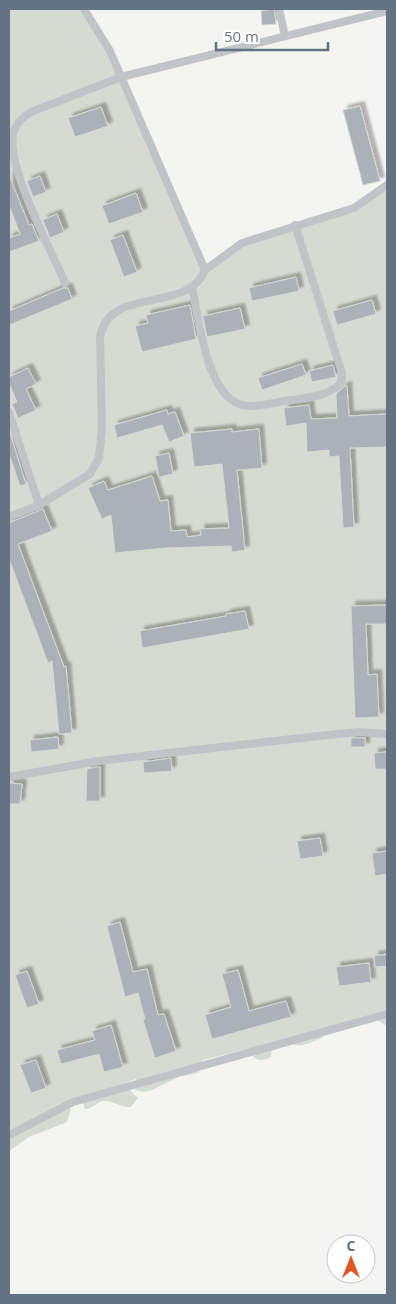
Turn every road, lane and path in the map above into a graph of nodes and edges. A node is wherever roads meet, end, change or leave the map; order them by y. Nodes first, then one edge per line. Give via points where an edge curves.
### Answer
1 (84, 9) edge
2 (279, 9) edge
3 (387, 11) edge
4 (286, 36) junction
5 (121, 77) junction
6 (17, 172) junction
7 (9, 175) edge
8 (387, 185) edge
9 (295, 225) junction
10 (204, 270) junction
11 (65, 283) dead end
12 (192, 287) junction
13 (9, 412) edge
14 (39, 504) junction
15 (9, 517) edge
16 (387, 734) edge
17 (9, 777) edge
18 (387, 1014) edge
19 (9, 1135) edge

1 - 5 lane via 110,51
2 - 4 lane
3 - 4 lane
4 - 5 lane
5 - 6 lane via 23,117 13,136
5 - 10 lane
6 - 7 lane
6 - 11 lane
8 - 9 lane via 354,208
9 - 10 lane via 242,243
9 - 12 lane via 342,373 341,383 328,394 256,406 228,398 220,390 212,372
10 - 12 lane via 200,282
12 - 14 lane via 125,306 102,324 99,458 90,474
13 - 14 lane
14 - 15 lane
16 - 17 lane via 358,732 98,761
18 - 19 lane via 74,1102

